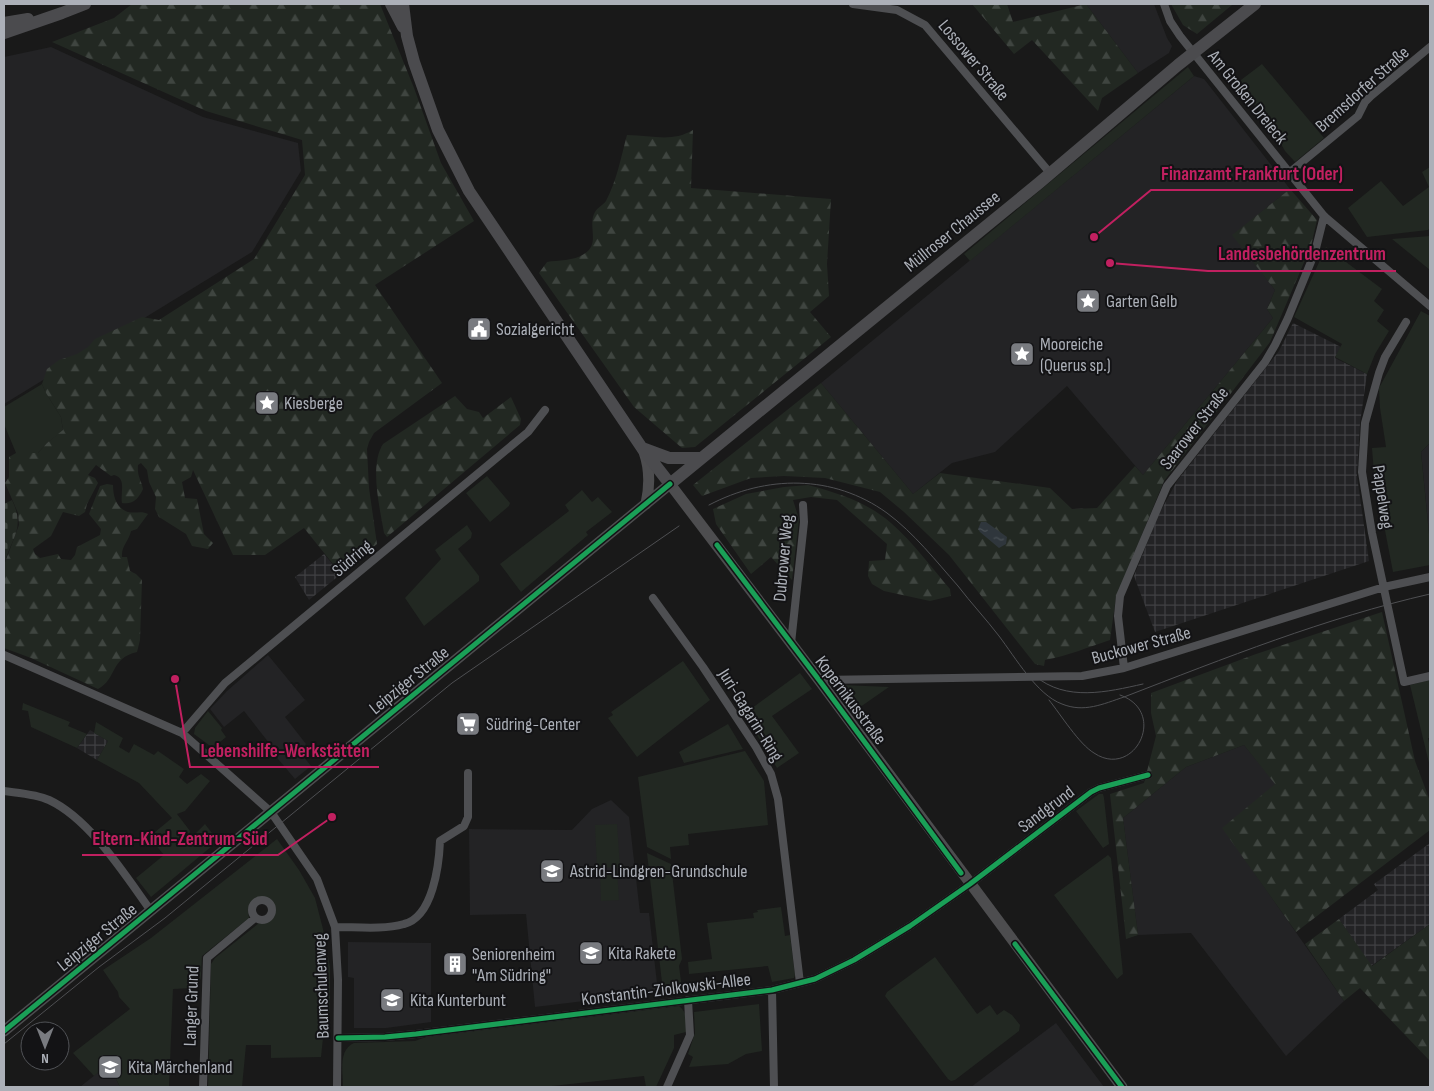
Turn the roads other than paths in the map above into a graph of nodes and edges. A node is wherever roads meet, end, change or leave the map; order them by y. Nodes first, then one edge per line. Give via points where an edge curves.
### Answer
1 (84, 4) edge
2 (391, 4) edge
3 (403, 4) edge
4 (853, 4) edge
5 (1164, 4) edge
6 (1255, 4) edge
7 (898, 7) edge
8 (62, 13) junction
9 (4, 23) edge
10 (4, 33) edge
11 (408, 36) junction
12 (1430, 47) edge
13 (1193, 53) junction
14 (1290, 172) junction
15 (1050, 174) junction
16 (1324, 216) junction
17 (1430, 306) edge
18 (1406, 322) dead end
19 (545, 410) dead end
20 (642, 448) junction
21 (701, 458) junction
22 (670, 484) junction
23 (646, 504) junction
24 (802, 505) dead end
25 (1430, 577) edge
26 (1384, 587) junction
27 (653, 598) dead end
28 (791, 643) junction
29 (4, 655) edge
30 (1124, 668) junction
31 (1430, 676) edge
32 (819, 680) junction
33 (182, 733) junction
34 (468, 773) dead end
35 (1148, 774) dead end
36 (4, 791) edge
37 (271, 812) junction
38 (970, 884) junction
39 (151, 911) junction
40 (255, 918) dead end
41 (335, 927) junction
42 (800, 983) junction
43 (772, 990) junction
44 (688, 1000) junction
45 (4, 1031) edge
46 (338, 1038) junction
47 (203, 1087) edge
48 (337, 1087) edge
49 (667, 1087) edge
50 (774, 1087) edge
51 (1122, 1087) edge

1 - 8 main road
2 - 11 main road
3 - 11 main road
4 - 7 street, Lossower Straße
5 - 13 street, Am Großen Dreieck via 1170,21
6 - 13 main road, Müllroser Chaussee
7 - 15 street, Lossower Straße via 930,30
8 - 9 main road
8 - 10 main road
11 - 20 main road via 438,130 469,191
12 - 14 street, Bremsdorfer Straße via 1371,96 1358,116
13 - 14 street, Am Großen Dreieck
13 - 15 main road, Müllroser Chaussee
14 - 16 street, Am Großen Dreieck
15 - 21 main road, Müllroser Chaussee
16 - 17 street, Am Großen Dreieck
16 - 30 street, Saarower Straße via 1315,252 1275,345 1167,486 1120,596 1118,616
18 - 26 street, Pappelweg via 1379,373 1363,440 1363,482
19 - 33 street, Südring via 528,432 225,682
20 - 21 main road via 670,458
20 - 22 main road
20 - 23 street via 648,463
21 - 22 main road, Müllroser Chaussee
22 - 23 street, Leipziger Straße
22 - 28 street, Kopernikusstraße
23 - 37 street, Leipziger Straße
24 - 28 street, Dubrower Weg via 804,522
25 - 26 street, Buckower Straße
26 - 30 street, Buckower Straße
26 - 31 street, Pappelweg via 1404,682
27 - 42 street, Juri-Gagarin-Ring via 731,708 771,774 778,799
28 - 32 street, Kopernikusstraße
29 - 33 street
30 - 32 street, Buckower Straße via 1082,676
32 - 38 street, Kopernikusstraße
33 - 37 street
34 - 41 street via 468,817 464,826 440,841 436,879 422,912 405,924
35 - 38 street, Sandgrund via 1091,792
36 - 39 street via 48,799 68,811 102,845
37 - 39 street, Leipziger Straße
37 - 41 street, Baumschulenweg via 318,879
38 - 42 street, Konstantin-Ziolkowski-Allee via 854,960
38 - 51 street, Kopernikusstraße
39 - 45 street, Leipziger Straße
40 - 47 street, Langer Grund via 207,958
41 - 46 street, Baumschulenweg
42 - 43 street, Konstantin-Ziolkowski-Allee
43 - 44 street, Konstantin-Ziolkowski-Allee
43 - 50 street
44 - 46 street, Konstantin-Ziolkowski-Allee via 416,1034
44 - 49 street via 690,1034
46 - 48 street, Baumschulenweg

